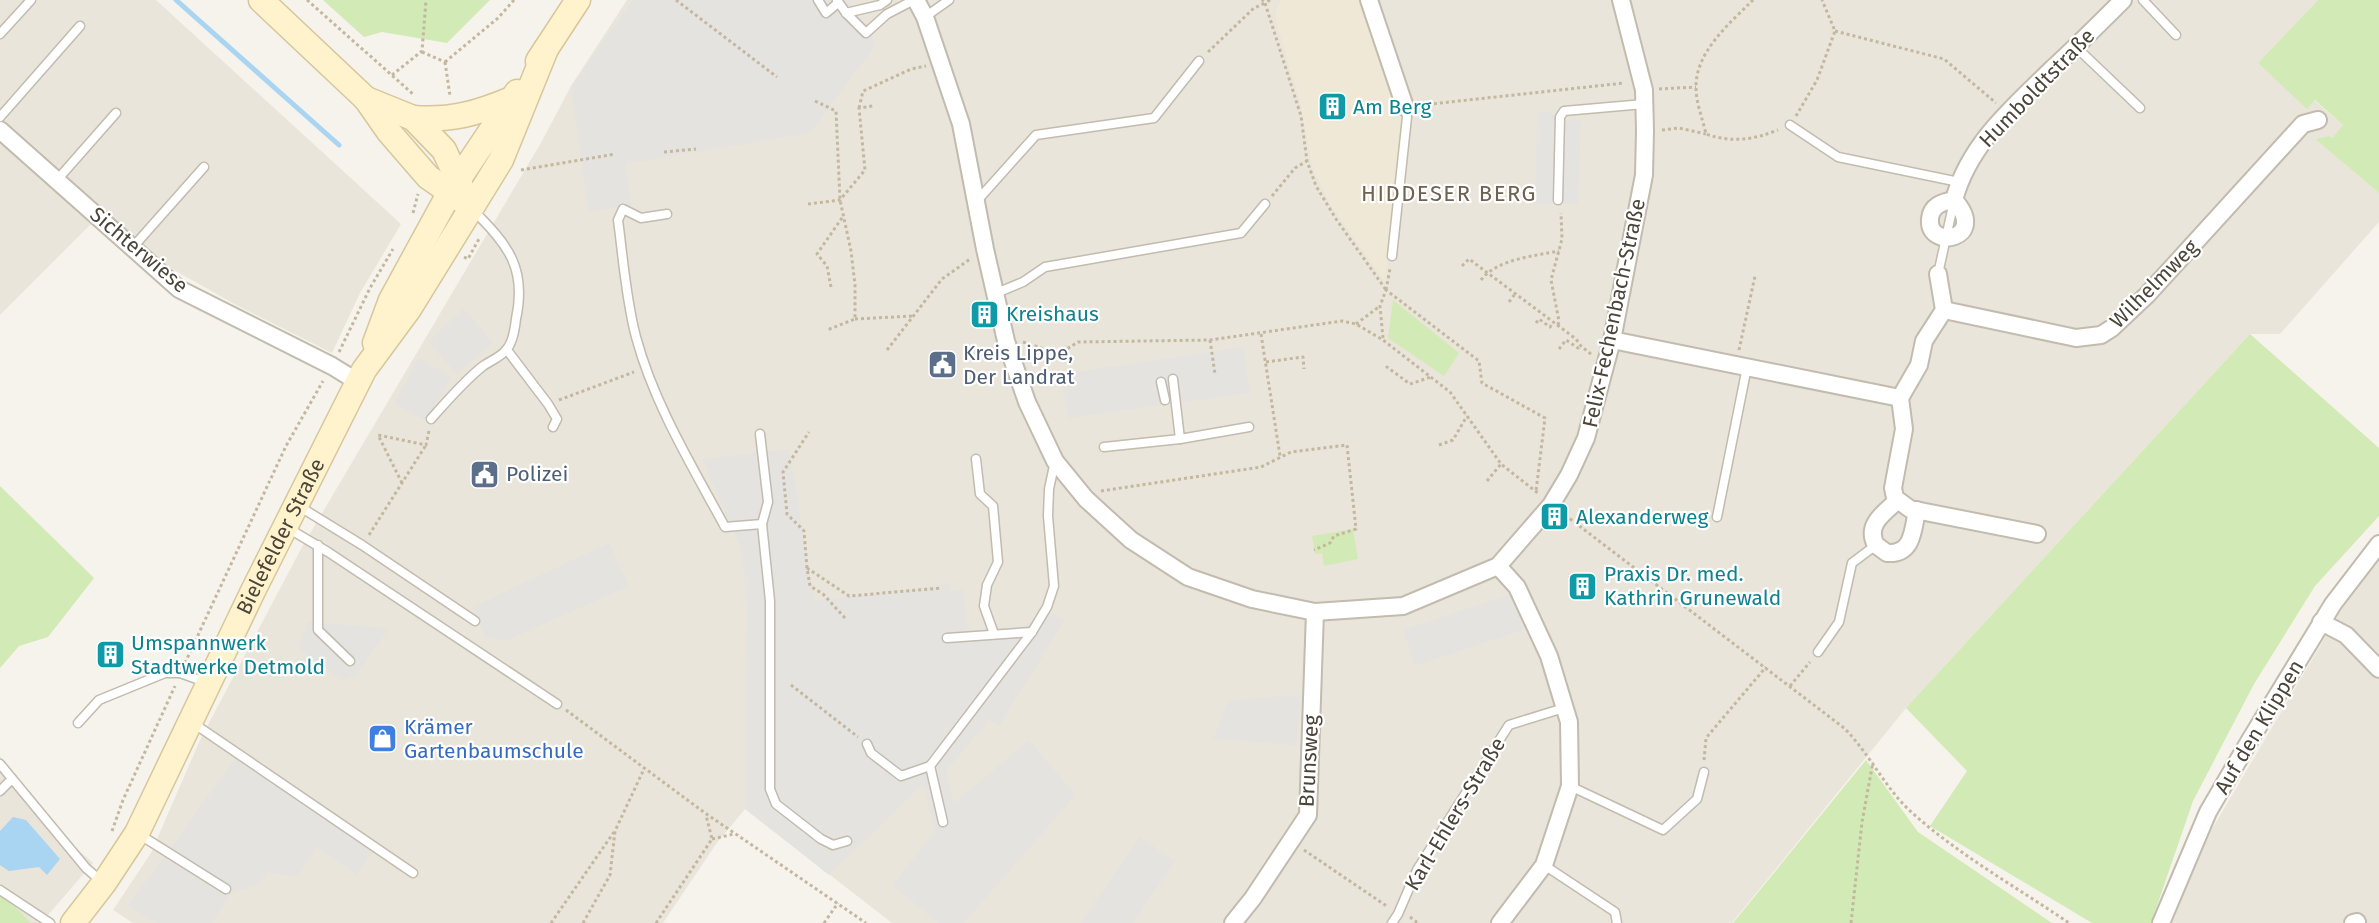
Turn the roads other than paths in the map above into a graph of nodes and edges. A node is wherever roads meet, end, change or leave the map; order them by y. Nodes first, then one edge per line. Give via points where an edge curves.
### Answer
1 (31, 0) edge
2 (261, 0) edge
3 (578, 0) edge
4 (818, 0) edge
5 (887, 0) edge
6 (915, 0) edge
7 (949, 0) edge
8 (1369, 0) edge
9 (2123, 0) edge
10 (2143, 0) edge
11 (837, 1) edge
12 (1623, 1) edge
13 (846, 13) junction
14 (925, 17) junction
15 (80, 26) dead end
16 (0, 34) edge
17 (2176, 35) dead end
18 (2076, 47) junction
19 (546, 49) junction
20 (1199, 61) road end
21 (1644, 97) junction
22 (514, 98) junction
23 (366, 99) junction
24 (1405, 107) joint
25 (2140, 108) dead end
26 (416, 109) junction
27 (116, 113) dead end
28 (0, 117) edge
29 (2318, 120) dead end
30 (1791, 125) road end
31 (0, 130) edge
32 (204, 167) dead end
33 (57, 180) junction
34 (1959, 182) junction
35 (454, 186) junction
36 (1558, 200) road end
37 (1954, 200) junction
38 (976, 202) junction
39 (1265, 204) road end
40 (471, 207) junction
41 (668, 214) dead end
42 (1945, 238) junction
43 (133, 247) junction
44 (1392, 256) road end
45 (1938, 274) joint
46 (994, 294) junction
47 (1944, 310) junction
48 (1612, 340) junction
49 (507, 350) junction
50 (1742, 366) junction
51 (361, 376) junction
52 (1173, 379) dead end
53 (1161, 382) dead end
54 (1900, 398) junction
55 (1165, 400) dead end
56 (431, 419) road end
57 (554, 427) dead end
58 (1249, 427) dead end
59 (760, 434) dead end
60 (1180, 439) junction
61 (1104, 447) dead end
62 (976, 459) dead end
63 (1055, 460) junction
64 (1897, 501) junction
65 (296, 505) junction
66 (1917, 510) junction
67 (1717, 517) dead end
68 (762, 524) junction
69 (285, 527) junction
70 (2037, 534) dead end
71 (2379, 544) edge
72 (318, 545) junction
73 (1876, 545) junction
74 (1498, 566) junction
75 (1315, 612) junction
76 (475, 621) dead end
77 (2321, 622) junction
78 (1032, 632) junction
79 (994, 634) junction
80 (947, 638) dead end
81 (1818, 652) road end
82 (350, 661) dead end
83 (2379, 669) edge
84 (208, 683) junction
85 (557, 704) road end
86 (1564, 708) junction
87 (190, 721) junction
88 (78, 723) dead end
89 (867, 744) road end
90 (0, 764) edge
91 (930, 766) junction
92 (1704, 772) road end
93 (12, 779) junction
94 (1570, 786) junction
95 (0, 791) edge
96 (943, 822) dead end
97 (137, 833) junction
98 (847, 841) dead end
99 (1544, 865) junction
100 (413, 873) dead end
101 (104, 883) junction
102 (226, 889) dead end
103 (0, 890) edge
104 (50, 923) edge
105 (73, 923) edge
106 (1233, 923) edge
107 (1392, 923) edge
108 (1500, 923) edge
109 (1617, 923) edge
110 (2161, 923) edge

1 - 16 lane
2 - 23 main road
3 - 19 main road, Bielefelder Straße
4 - 11 lane via 826,13
5 - 13 lane
6 - 13 lane via 887,14 866,33
6 - 14 street, Felix-Fechenbach-Straße
7 - 14 lane
8 - 24 street
9 - 18 street, Humboldtstraße
10 - 17 lane
11 - 13 lane
12 - 21 street, Felix-Fechenbach-Straße
14 - 38 street, Felix-Fechenbach-Straße via 961,124
15 - 28 lane
18 - 25 lane
18 - 34 street, Humboldtstraße via 2007,112 1975,152
19 - 22 main road, Bielefelder Straße
19 - 40 main road, Bielefelder Straße via 501,160
20 - 38 lane via 1154,118 1036,135
21 - 36 lane via 1564,111 1560,117
21 - 48 street, Felix-Fechenbach-Straße via 1644,175
22 - 26 main road via 484,111 437,120
22 - 35 main road, Bielefelder Straße
23 - 26 main road
23 - 35 main road via 428,177
24 - 44 lane
26 - 35 main road via 444,150
27 - 33 lane
29 - 47 street, Wilhelmweg via 2303,124 2147,296 2101,335 2076,338
30 - 34 lane via 1838,157
31 - 33 street, Sichterwiese
32 - 43 lane
33 - 43 street, Sichterwiese
34 - 37 street, Humboldtstraße
35 - 40 main road
35 - 51 main road, Bielefelder Straße via 390,300
37 - 42 street via 1965,214 1965,226 1958,235
37 - 42 street via 1936,206 1930,216 1935,233
38 - 46 street, Felix-Fechenbach-Straße
39 - 46 lane via 1241,233 1045,267
40 - 49 lane via 512,257 520,279 521,298
40 - 51 main road, Bielefelder Straße via 409,309
41 - 68 lane via 641,218 623,209 618,220 635,335 645,368 677,439 725,527
42 - 45 lane
43 - 51 street, Sichterwiese via 179,289 332,366
45 - 47 street
46 - 63 street, Felix-Fechenbach-Straße via 1027,402
47 - 54 street via 1924,341 1919,365
48 - 50 street
48 - 74 street, Felix-Fechenbach-Straße via 1586,438 1569,475 1551,505
49 - 56 lane via 482,367
49 - 57 lane via 548,404 557,419
50 - 54 street
50 - 67 lane
51 - 65 main road, Bielefelder Straße
52 - 60 lane
53 - 55 lane
54 - 64 street via 1904,429 1893,488
58 - 60 lane
59 - 68 lane via 768,502
60 - 61 lane
62 - 79 lane via 980,494 993,507 999,561 987,585 984,606
63 - 75 street, Felix-Fechenbach-Straße via 1086,499 1131,540 1188,577 1252,599
63 - 78 lane via 1047,516 1054,586
64 - 66 street
64 - 73 street via 1876,522 1872,533
65 - 69 main road, Bielefelder Straße
65 - 76 lane
66 - 70 street
66 - 73 street via 1906,548 1887,553
68 - 98 lane via 770,601 770,789 776,804 821,839 833,845
69 - 72 lane
69 - 84 main road, Bielefelder Straße
71 - 77 street, Auf den Klippen
72 - 82 lane via 318,630
72 - 85 lane
73 - 81 lane via 1852,563 1839,622
74 - 75 street, Felix-Fechenbach-Straße via 1403,606
74 - 86 street via 1517,587 1549,656
75 - 106 street, Brunsweg via 1308,815
77 - 83 street via 2346,635
77 - 110 street, Auf den Klippen via 2208,812
78 - 79 lane
78 - 91 lane
79 - 80 lane
84 - 87 main road, Bielefelder Straße
84 - 88 lane via 180,673 165,674 99,700
86 - 94 street via 1569,722
86 - 107 lane, Karl-Ehlers-Straße via 1509,725 1418,870
87 - 97 main road, Bielefelder Straße
87 - 100 lane
89 - 91 lane via 871,753 901,776
90 - 93 lane
91 - 96 lane
92 - 94 lane via 1697,799 1663,830
93 - 95 lane
93 - 101 lane via 86,868
94 - 99 street
97 - 101 main road, Bielefelder Straße
97 - 102 lane
99 - 108 street
99 - 109 lane via 1615,912
101 - 105 main road, Bielefelder Straße
103 - 104 lane

